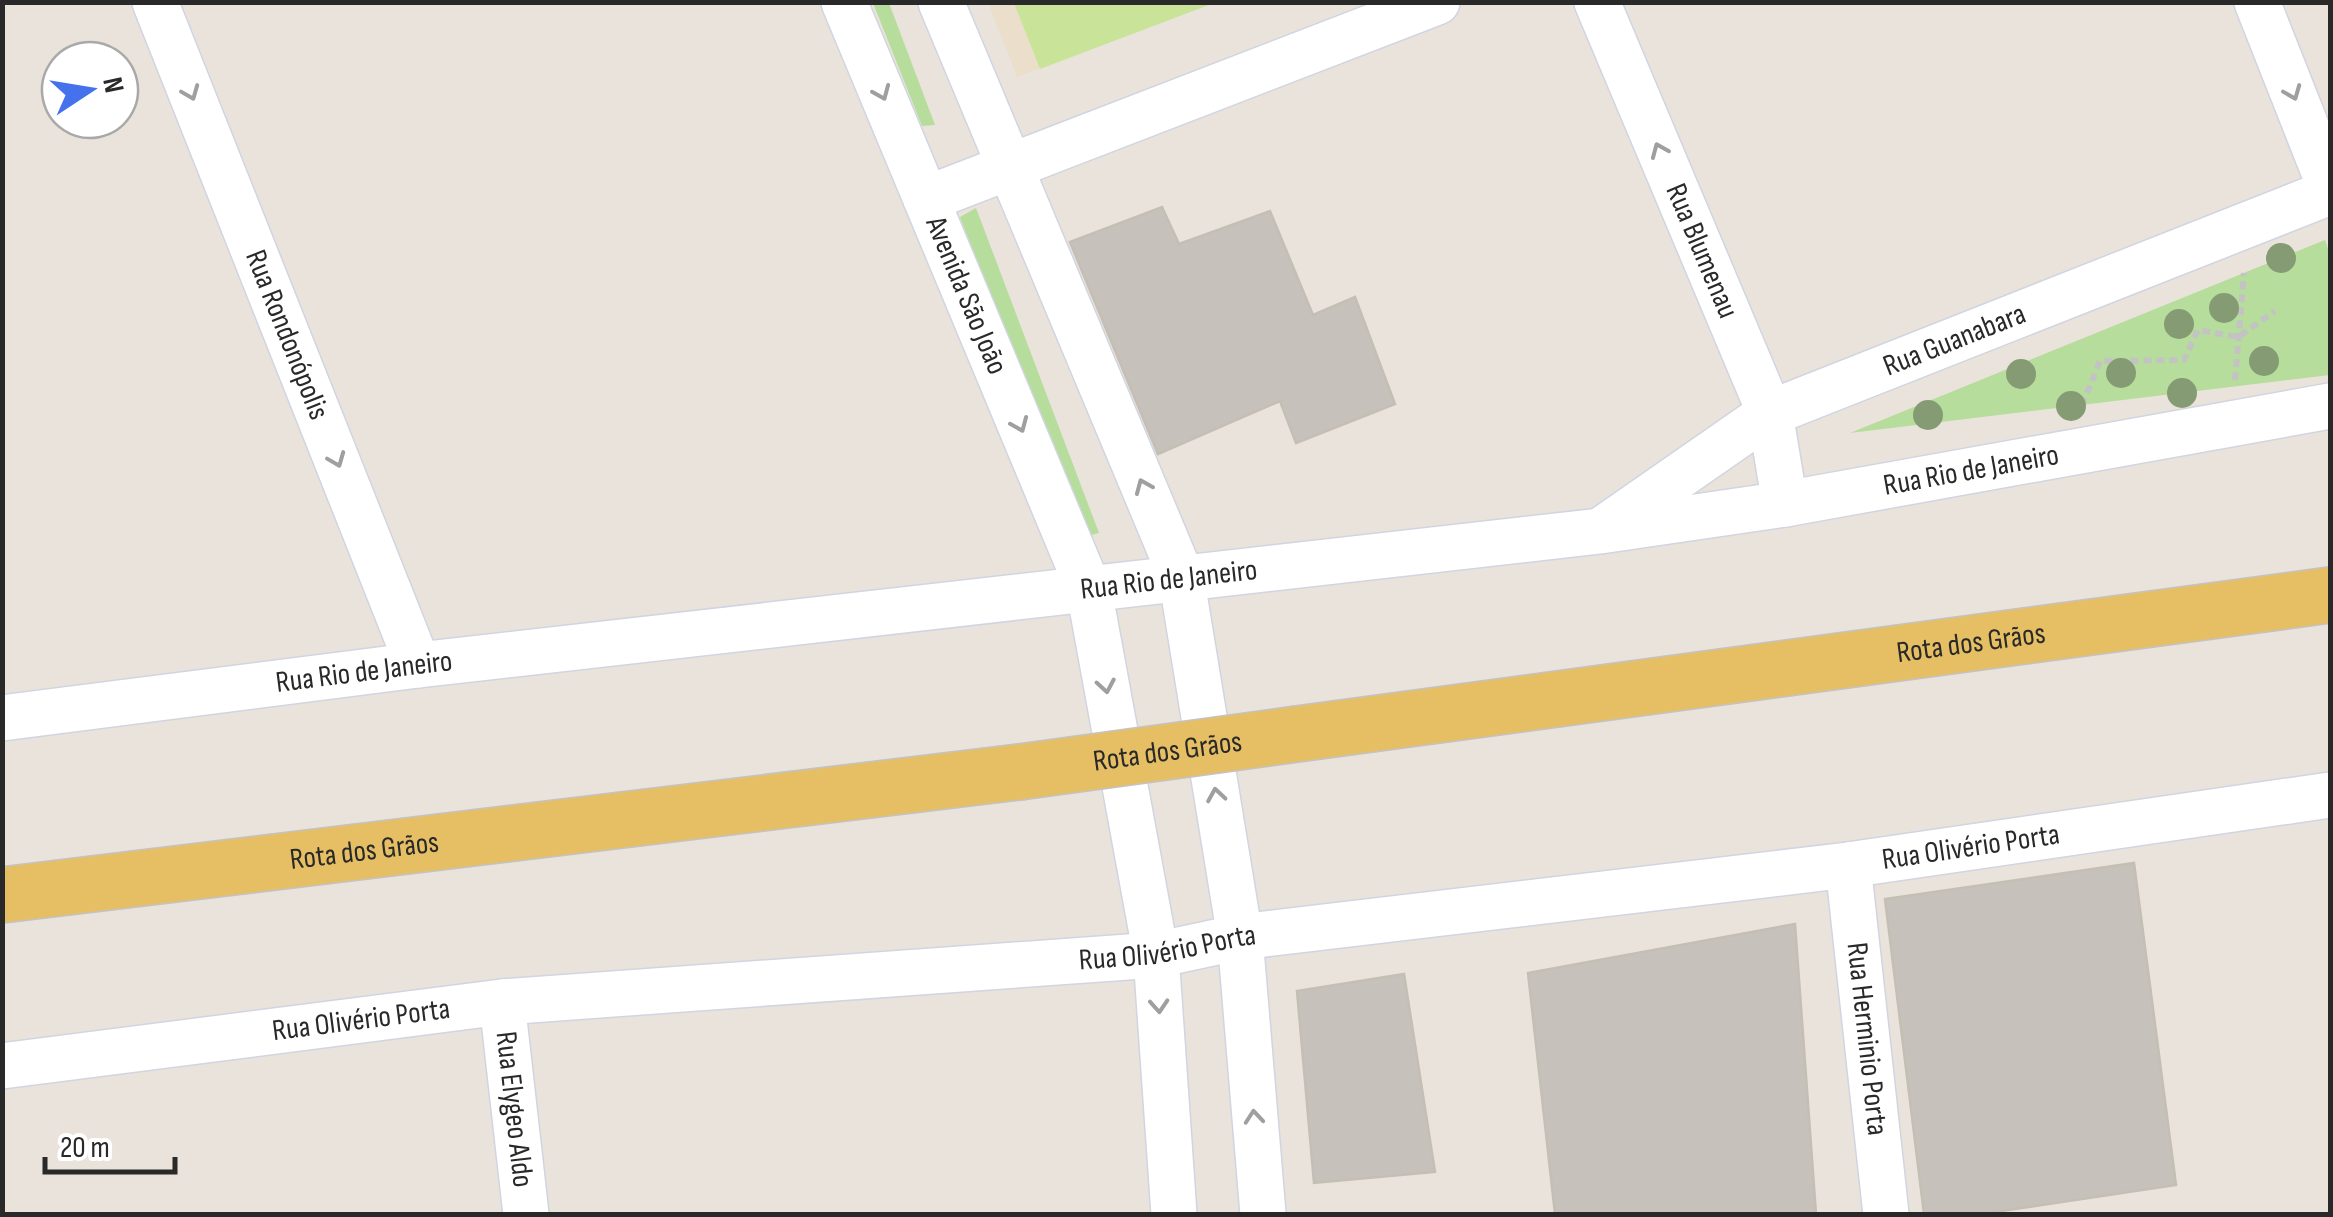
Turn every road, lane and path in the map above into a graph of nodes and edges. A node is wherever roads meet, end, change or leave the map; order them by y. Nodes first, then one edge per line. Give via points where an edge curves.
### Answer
1 (155, 2) edge
2 (844, 2) edge
3 (940, 2) edge
4 (1437, 2) edge
5 (1596, 2) edge
6 (2257, 2) edge
7 (1008, 165) junction
8 (2330, 189) edge
9 (926, 199) junction
10 (2244, 272) dead end
11 (2276, 312) dead end
12 (2238, 336) junction
13 (2234, 387) dead end
14 (2082, 405) dead end
15 (2330, 406) edge
16 (1770, 413) junction
17 (1785, 504) junction
18 (1600, 531) junction
19 (1180, 576) junction
20 (1088, 590) junction
21 (2330, 595) edge
22 (418, 665) junction
23 (2, 718) edge
24 (2330, 795) edge
25 (1848, 865) junction
26 (2, 895) edge
27 (1240, 937) junction
28 (1156, 955) junction
29 (502, 1002) junction
30 (2, 1066) edge
31 (526, 1214) edge
32 (1174, 1214) edge
33 (1262, 1214) edge
34 (1886, 1214) edge

1 -> 22 street, Rua Rondonópolis
2 -> 9 street, Avenida São João
3 - 7 street
4 - 7 street
16 -> 5 street, Rua Blumenau
6 -> 8 street
7 - 9 street
19 -> 7 street
8 - 16 street, Rua Guanabara
9 -> 20 street, Avenida São João
10 - 12 path
11 - 12 path
12 - 13 path
12 - 14 path via 2198,330 2184,360 2100,361
15 - 17 street, Rua Rio de Janeiro
16 - 17 street, Rua Blumenau
16 - 18 street, Rua Guanabara
17 - 18 street, Rua Rio de Janeiro
18 - 19 street, Rua Rio de Janeiro
19 - 20 street, Rua Rio de Janeiro
27 -> 19 street
20 - 22 street, Rua Rio de Janeiro
20 -> 28 street, Avenida São João
21 - 26 main road, Rota dos Grãos, bridge via 1019,772
22 - 23 street, Rua Rio de Janeiro
24 - 25 street, Rua Olivério Porta
25 - 27 street, Rua Olivério Porta
25 - 34 street, Rua Herminio Porta
27 - 28 street, Rua Olivério Porta
33 -> 27 street
28 - 29 street, Rua Olivério Porta
28 -> 32 street, Avenida São João
29 - 30 street, Rua Olivério Porta
29 - 31 street, Rua Elygeo Aldo

